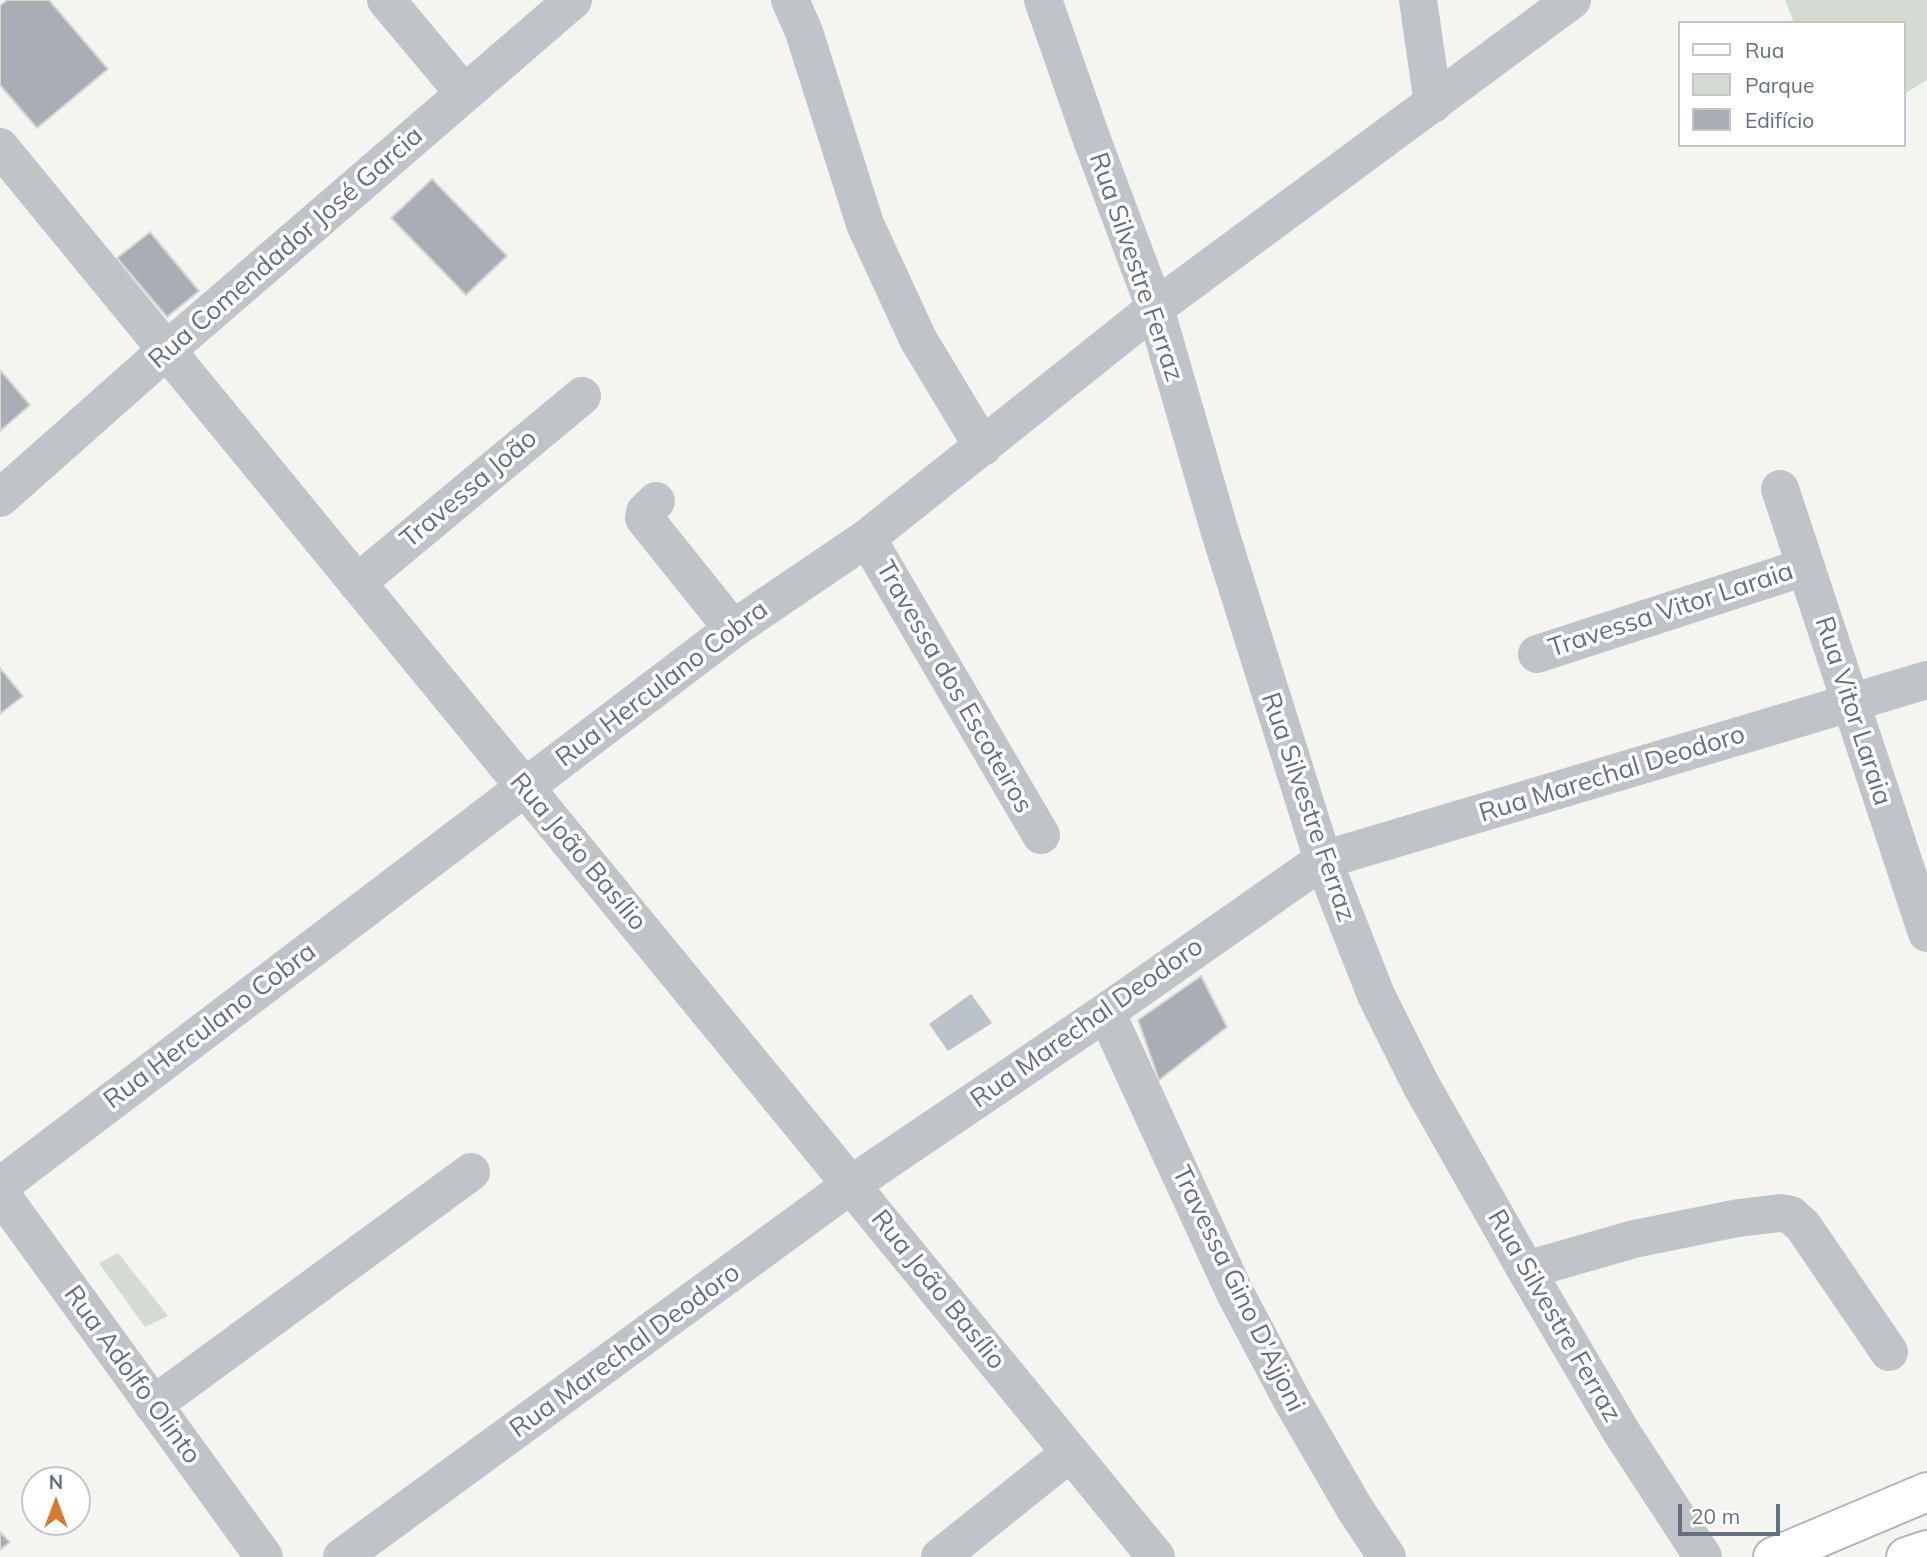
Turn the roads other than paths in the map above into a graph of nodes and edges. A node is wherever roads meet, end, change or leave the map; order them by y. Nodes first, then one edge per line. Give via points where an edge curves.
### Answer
1 (386, 0) edge
2 (573, 0) edge
3 (790, 0) edge
4 (1043, 0) edge
5 (1418, 0) edge
6 (1572, 0) edge
7 (464, 93) junction
8 (1433, 104) junction
9 (0, 147) edge
10 (1155, 308) junction
11 (167, 350) junction
12 (582, 396) dead end
13 (983, 447) junction
14 (1780, 489) dead end
15 (0, 498) edge
16 (656, 502) dead end
17 (867, 538) junction
18 (1805, 567) junction
19 (357, 583) junction
20 (733, 629) junction
21 (1537, 654) dead end
22 (1927, 680) edge
23 (1851, 703) junction
24 (524, 787) junction
25 (1041, 835) dead end
26 (1323, 860) junction
27 (1927, 933) edge
28 (1106, 1012) junction
29 (471, 1172) dead end
30 (852, 1184) junction
31 (0, 1186) edge
32 (0, 1193) edge
33 (1526, 1270) junction
34 (1889, 1352) dead end
35 (153, 1405) junction
36 (1070, 1453) junction
37 (1927, 1492) edge
38 (1927, 1550) edge
39 (264, 1557) edge
40 (342, 1557) edge
41 (940, 1557) edge
42 (1156, 1557) edge
43 (1387, 1557) edge
44 (1703, 1557) edge
45 (1773, 1557) edge
46 (1906, 1557) edge

1 - 7 street
2 - 7 street, Rua Comendador José Garcia
3 - 13 street via 865,224 918,339
4 - 10 street, Rua Silvestre Ferraz
5 - 8 street
6 - 8 street, Rua Herculano Cobra
7 - 11 street, Rua Comendador José Garcia
8 - 10 street, Rua Herculano Cobra
9 - 11 street, Rua João Basílio
10 - 13 street, Rua Herculano Cobra
10 - 26 street, Rua Silvestre Ferraz
11 - 15 street, Rua Comendador José Garcia
11 - 19 street, Rua João Basílio
12 - 19 street, Travessa João
13 - 17 street, Rua Herculano Cobra
14 - 18 street, Rua Vitor Laraia
16 - 20 street via 644,518
17 - 20 street, Rua Herculano Cobra
17 - 25 street, Travessa dos Escoteiros
18 - 21 street, Travessa Vitor Laraia
18 - 23 street, Rua Vitor Laraia
19 - 24 street, Rua João Basílio
20 - 24 street, Rua Herculano Cobra
22 - 23 street, Rua Marechal Deodoro
23 - 26 street, Rua Marechal Deodoro
23 - 27 street, Rua Vitor Laraia
24 - 30 street, Rua João Basílio
24 - 31 street, Rua Herculano Cobra
26 - 28 street, Rua Marechal Deodoro
26 - 33 street, Rua Silvestre Ferraz via 1376,995 1420,1085
28 - 30 street, Rua Marechal Deodoro
28 - 43 street, Travessa Gino D'Ajjoni via 1235,1293 1294,1404
29 - 35 street
30 - 36 street, Rua João Basílio
30 - 40 street, Rua Marechal Deodoro
32 - 35 street, Rua Adolfo Olinto
33 - 34 street via 1634,1239 1738,1218 1791,1215
33 - 44 street, Rua Silvestre Ferraz via 1622,1433
35 - 39 street, Rua Adolfo Olinto
36 - 41 street
36 - 42 street, Rua João Basílio
37 - 45 main road
38 - 46 main road

